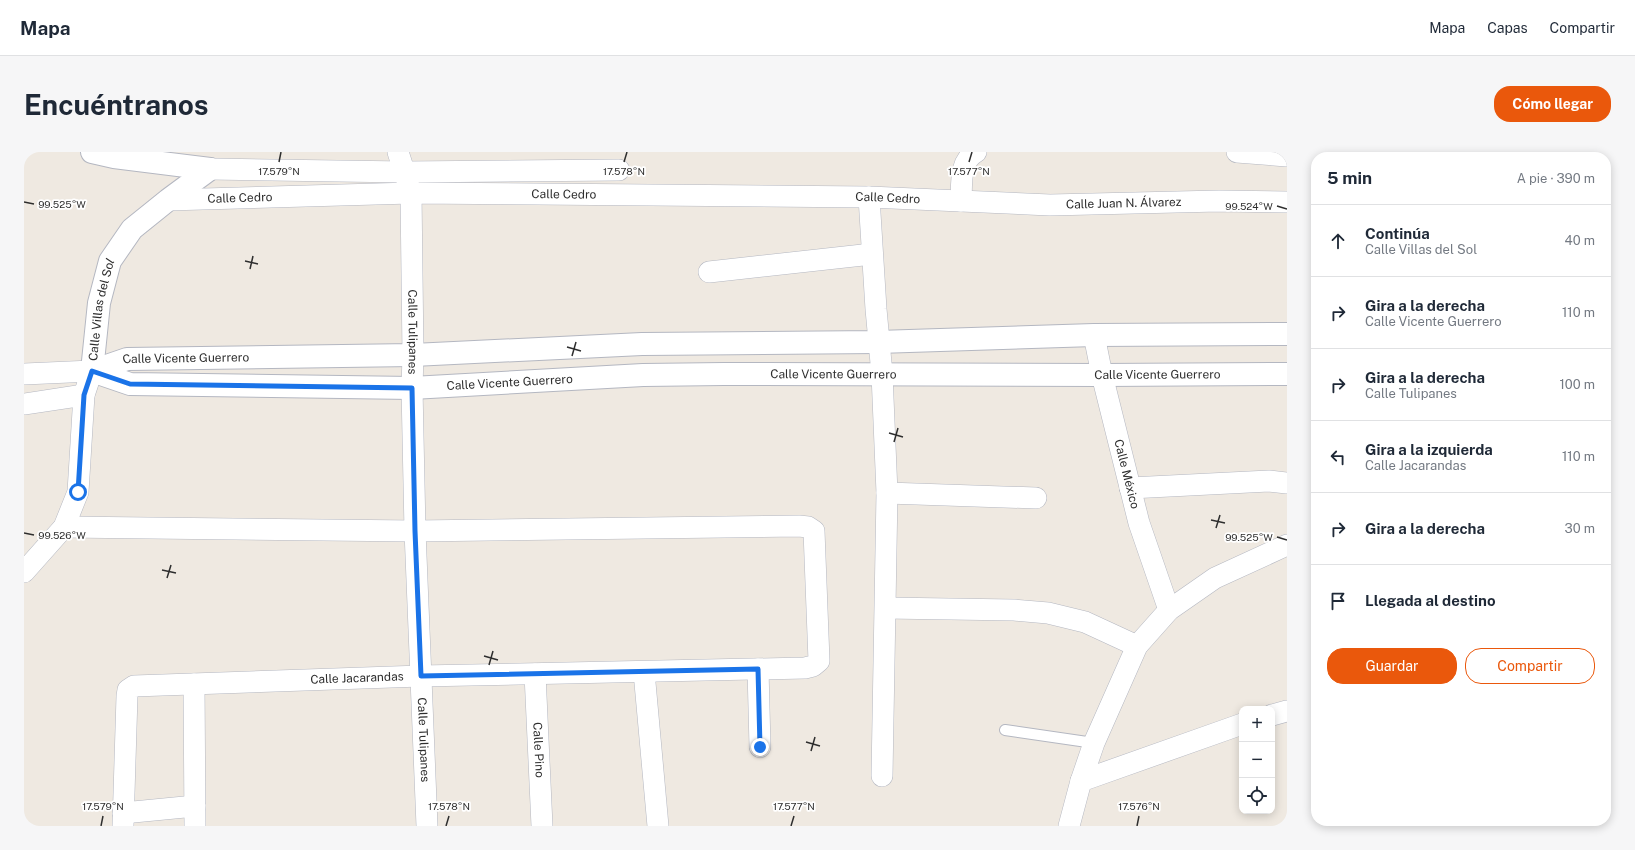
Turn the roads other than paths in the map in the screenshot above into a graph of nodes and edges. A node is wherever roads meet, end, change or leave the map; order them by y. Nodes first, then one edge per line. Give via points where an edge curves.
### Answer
1 (92, 152) edge
2 (227, 152) edge
3 (398, 152) edge
4 (976, 152) edge
5 (1237, 152) edge
6 (114, 154) edge
7 (1287, 156) edge
8 (210, 169) junction
9 (619, 170) dead end
10 (405, 172) junction
11 (411, 193) junction
12 (869, 196) junction
13 (168, 200) junction
14 (961, 201) junction
15 (1287, 202) edge
16 (872, 254) junction
17 (709, 272) dead end
18 (1287, 334) edge
19 (1094, 335) junction
20 (878, 342) junction
21 (642, 344) junction
22 (413, 355) junction
23 (92, 371) junction
24 (24, 374) edge
25 (882, 374) junction
26 (1287, 374) edge
27 (1102, 375) junction
28 (643, 376) junction
29 (412, 388) junction
30 (84, 395) junction
31 (24, 404) edge
32 (1287, 483) edge
33 (1130, 488) junction
34 (887, 493) junction
35 (1036, 498) dead end
36 (64, 528) junction
37 (415, 531) junction
38 (1287, 545) edge
39 (24, 572) edge
40 (886, 608) junction
41 (1169, 610) junction
42 (1137, 646) junction
43 (758, 669) junction
44 (644, 672) junction
45 (535, 674) junction
46 (421, 676) junction
47 (194, 684) junction
48 (1287, 711) edge
49 (1275, 714) edge
50 (1239, 725) edge
51 (1005, 730) dead end
52 (1094, 743) junction
53 (760, 747) dead end
54 (882, 776) dead end
55 (1081, 781) junction
56 (195, 816) edge
57 (123, 819) edge
58 (427, 826) edge
59 (542, 826) edge
60 (658, 826) edge
61 (1070, 826) edge

1 - 6 street
2 - 8 street, Calle Villas del Sol
3 - 10 street, Calle Tulipanes
4 - 14 street via 969,156 964,166
5 - 7 street
6 - 8 street
8 - 10 street, Calle Cedro
8 - 13 street, Calle Villas del Sol
9 - 10 street, Calle Cedro
10 - 11 street, Calle Tulipanes
11 - 12 street, Calle Cedro
11 - 13 street, Calle Cedro
11 - 22 street, Calle Tulipanes
12 - 14 street, Calle Cedro
12 - 16 street
13 - 23 street, Calle Villas del Sol via 132,229 110,262 99,303
14 - 15 street, Calle Juan N. Álvarez via 1050,205
16 - 17 street
16 - 20 street
18 - 19 street, Calle Vicente Guerrero
19 - 20 street, Calle Vicente Guerrero
19 - 27 street, Calle México
20 - 21 street, Calle Vicente Guerrero
20 - 25 street
21 - 22 street, Calle Vicente Guerrero
21 - 28 street
22 - 23 street, Calle Vicente Guerrero via 127,359
22 - 29 street, Calle Tulipanes
23 - 24 street
23 - 29 street, Calle Vicente Guerrero via 130,384
23 - 30 street, Calle Villas del Sol
25 - 27 street, Calle Vicente Guerrero
25 - 28 street, Calle Vicente Guerrero
25 - 34 street
26 - 27 street, Calle Vicente Guerrero
27 - 33 street, Calle México
28 - 29 street, Calle Vicente Guerrero
29 - 37 street, Calle Tulipanes
30 - 31 street
30 - 36 street, Calle Villas del Sol via 78,492
32 - 33 street via 1269,481
33 - 41 street, Calle México via 1139,523
34 - 35 street
34 - 40 street
36 - 37 street
36 - 39 street, Calle Villas del Sol
37 - 43 street, Calle Jacarandas via 808,527 814,532 819,661 805,668
37 - 46 street, Calle Tulipanes
38 - 41 street via 1215,578
40 - 42 street via 1048,613 1085,622
40 - 54 street
41 - 42 street
42 - 52 street
43 - 44 street, Calle Jacarandas
43 - 53 street
44 - 45 street, Calle Jacarandas
44 - 60 street
45 - 46 street, Calle Jacarandas
45 - 59 street, Calle Pino
46 - 47 street, Calle Jacarandas
46 - 58 street, Calle Tulipanes
47 - 56 street
47 - 57 street, Calle Jacarandas via 134,686 128,690
48 - 49 street
50 - 55 street
51 - 52 lane
52 - 55 street
55 - 61 street
56 - 57 street

